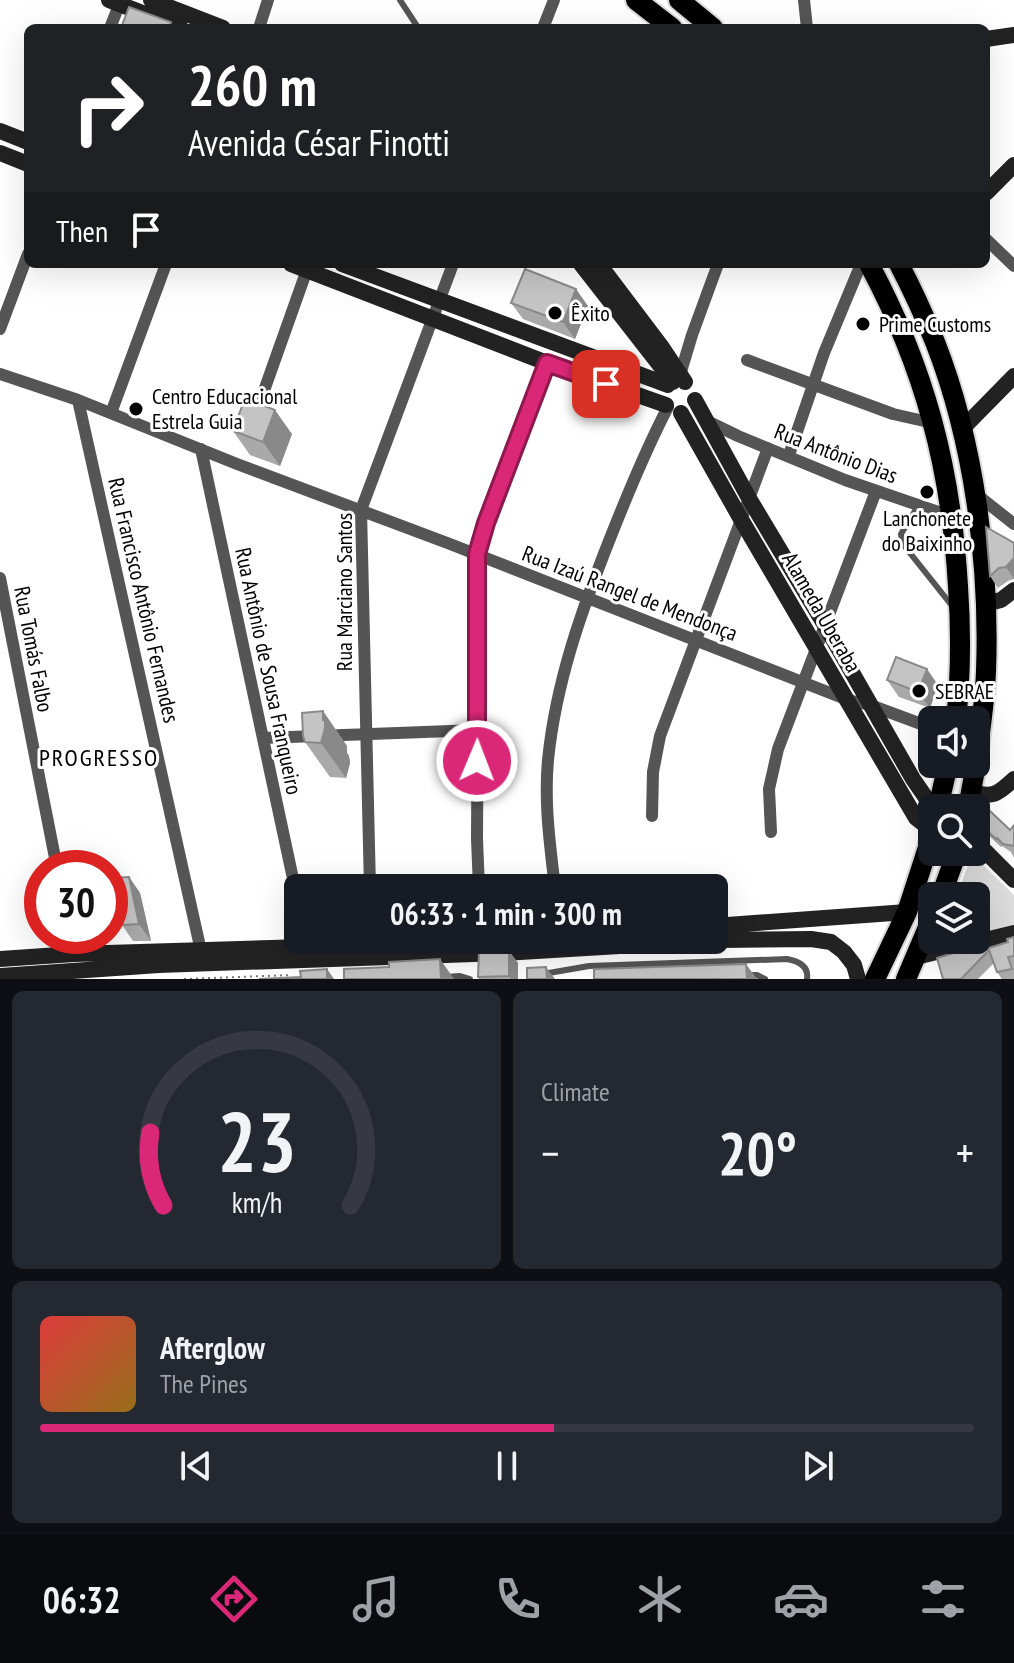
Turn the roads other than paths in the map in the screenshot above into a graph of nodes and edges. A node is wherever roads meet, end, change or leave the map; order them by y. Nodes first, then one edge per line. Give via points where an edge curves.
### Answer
1 (151, 0) edge
2 (268, 0) edge
3 (400, 0) edge
4 (554, 0) edge
5 (636, 0) edge
6 (679, 0) edge
7 (804, 0) edge
8 (117, 1) edge
9 (111, 24) edge
10 (172, 24) edge
11 (213, 24) edge
12 (260, 24) edge
13 (416, 24) edge
14 (545, 24) edge
15 (667, 24) edge
16 (708, 24) edge
17 (807, 24) edge
18 (1014, 35) edge
19 (990, 38) edge
20 (0, 131) edge
21 (24, 140) edge
22 (0, 153) edge
23 (24, 162) edge
24 (1014, 165) edge
25 (990, 189) edge
26 (990, 243) edge
27 (24, 265) edge
28 (1014, 266) edge
29 (165, 268) edge
30 (308, 268) edge
31 (310, 268) edge
32 (352, 268) edge
33 (451, 268) edge
34 (584, 268) edge
35 (602, 268) edge
36 (717, 268) edge
37 (859, 268) edge
38 (871, 268) edge
39 (905, 268) edge
40 (439, 301) junction
41 (432, 320) junction
42 (0, 329) edge
43 (747, 360) dead end
44 (547, 363) junction
45 (0, 374) edge
46 (1014, 376) edge
47 (677, 381) junction
48 (814, 384) junction
49 (78, 400) junction
50 (695, 400) junction
51 (672, 408) junction
52 (111, 413) junction
53 (706, 421) junction
54 (933, 423) junction
55 (961, 430) junction
56 (248, 435) edge
57 (768, 448) junction
58 (201, 449) junction
59 (243, 450) edge
60 (789, 455) junction
61 (237, 464) junction
62 (876, 491) junction
63 (975, 493) junction
64 (750, 500) junction
65 (918, 506) junction
66 (361, 510) junction
67 (953, 517) junction
68 (742, 521) junction
69 (1014, 524) edge
70 (477, 554) junction
71 (0, 578) edge
72 (1014, 590) edge
73 (586, 598) junction
74 (985, 604) junction
75 (961, 617) junction
76 (826, 627) junction
77 (695, 641) junction
78 (817, 649) junction
79 (803, 682) junction
80 (848, 700) junction
81 (870, 705) junction
82 (957, 706) edge
83 (983, 706) edge
84 (918, 723) edge
85 (478, 730) junction
86 (367, 735) junction
87 (263, 738) junction
88 (1014, 779) edge
89 (922, 794) edge
90 (990, 795) edge
91 (652, 816) dead end
92 (918, 820) edge
93 (771, 832) dead end
94 (53, 850) edge
95 (990, 856) edge
96 (922, 866) edge
97 (292, 874) edge
98 (370, 874) edge
99 (478, 874) edge
100 (553, 874) edge
101 (1014, 880) edge
102 (907, 912) junction
103 (728, 925) edge
104 (1014, 933) edge
105 (728, 940) edge
106 (284, 945) edge
107 (201, 951) junction
108 (918, 952) edge
109 (128, 953) edge
110 (74, 954) edge
111 (296, 954) edge
112 (489, 954) edge
113 (549, 954) edge
114 (916, 957) junction
115 (0, 959) edge
116 (716, 962) junction
117 (721, 971) edge
118 (534, 973) edge
119 (739, 975) edge
120 (0, 976) edge
121 (439, 977) edge
122 (470, 979) edge
123 (765, 979) edge
124 (807, 979) edge
125 (858, 979) edge
126 (875, 979) edge
127 (906, 979) edge

1 - 11 main road
2 - 12 street
3 - 13 lane
4 - 14 street
5 - 15 main road
6 - 16 main road
7 - 17 street
8 - 9 street
8 - 10 main road
18 - 19 main road
20 - 21 main road
22 - 23 main road
24 - 25 main road
26 - 28 street
27 - 42 street
29 - 52 street
30 - 56 street
31 - 41 main road
32 - 40 main road
33 - 40 street, Rua Marciano Santos
34 - 47 main road, Alameda Uberaba
35 - 47 main road, Alameda Uberaba via 661,346
36 - 47 street
37 - 48 street
38 - 54 main road via 903,333
39 - 55 main road
40 - 41 street, Rua Marciano Santos
40 - 47 main road
41 - 44 main road
41 - 66 street, Rua Marciano Santos
43 - 48 street
44 - 51 main road
44 - 70 street
45 - 49 street, Rua Izaú Rangel de Mendonça
46 - 55 main road
47 - 50 main road, Alameda Uberaba via 694,389
47 - 51 main road via 664,395
48 - 54 street
48 - 60 street
49 - 52 street, Rua Izaú Rangel de Mendonça
49 - 107 street, Rua Francisco Antônio Fernandes
50 - 51 main road via 692,407
50 - 53 main road, Alameda Uberaba
51 - 68 main road, Alameda Uberaba
51 - 73 street via 652,437
52 - 58 street, Rua Izaú Rangel de Mendonça
53 - 57 street, Rua Antônio Dias
53 - 64 main road, Alameda Uberaba
54 - 67 main road
55 - 63 main road
57 - 60 street, Rua Antônio Dias
57 - 64 street
58 - 61 street, Rua Izaú Rangel de Mendonça
58 - 87 street, Rua Antônio de Sousa Franqueiro
59 - 61 street
60 - 62 street, Rua Antônio Dias
61 - 66 street, Rua Izaú Rangel de Mendonça
62 - 65 street, Rua Antônio Dias
62 - 76 street
63 - 69 street
63 - 74 main road
64 - 68 street
64 - 76 main road, Alameda Uberaba
65 - 67 street, Rua Antônio Dias
65 - 75 lane via 901,534 902,543
66 - 70 street, Rua Izaú Rangel de Mendonça
66 - 86 street, Rua Marciano Santos
67 - 75 main road
68 - 77 street
68 - 78 main road, Alameda Uberaba
70 - 73 street, Rua Izaú Rangel de Mendonça
70 - 85 street
71 - 94 street, Rua Tomás Falbo
72 - 74 main road
73 - 77 street, Rua Izaú Rangel de Mendonça
73 - 100 street via 548,762
74 - 83 main road
75 - 82 main road
76 - 78 street
76 - 81 main road, Alameda Uberaba
77 - 79 street, Rua Izaú Rangel de Mendonça
77 - 91 street via 655,752
78 - 79 street
78 - 80 main road, Alameda Uberaba
79 - 80 street, Rua Izaú Rangel de Mendonça
79 - 93 street via 771,777
80 - 81 street, Rua Izaú Rangel de Mendonça
80 - 92 main road, Alameda Uberaba
81 - 84 street, Rua Izaú Rangel de Mendonça
81 - 89 main road, Alameda Uberaba
85 - 86 street
85 - 99 street
86 - 87 street
86 - 98 street, Rua Marciano Santos
87 - 97 street, Rua Antônio de Sousa Franqueiro
88 - 90 main road
95 - 101 main road
96 - 102 main road
102 - 103 main road
102 - 126 main road
104 - 114 main road
105 - 125 main road via 831,942 854,965
106 - 107 main road
107 - 109 main road
108 - 114 main road
110 - 115 main road
111 - 120 main road
112 - 113 main road
114 - 127 main road
116 - 117 lane
116 - 118 lane
116 - 124 lane via 787,959 805,968
119 - 123 lane
121 - 122 lane

